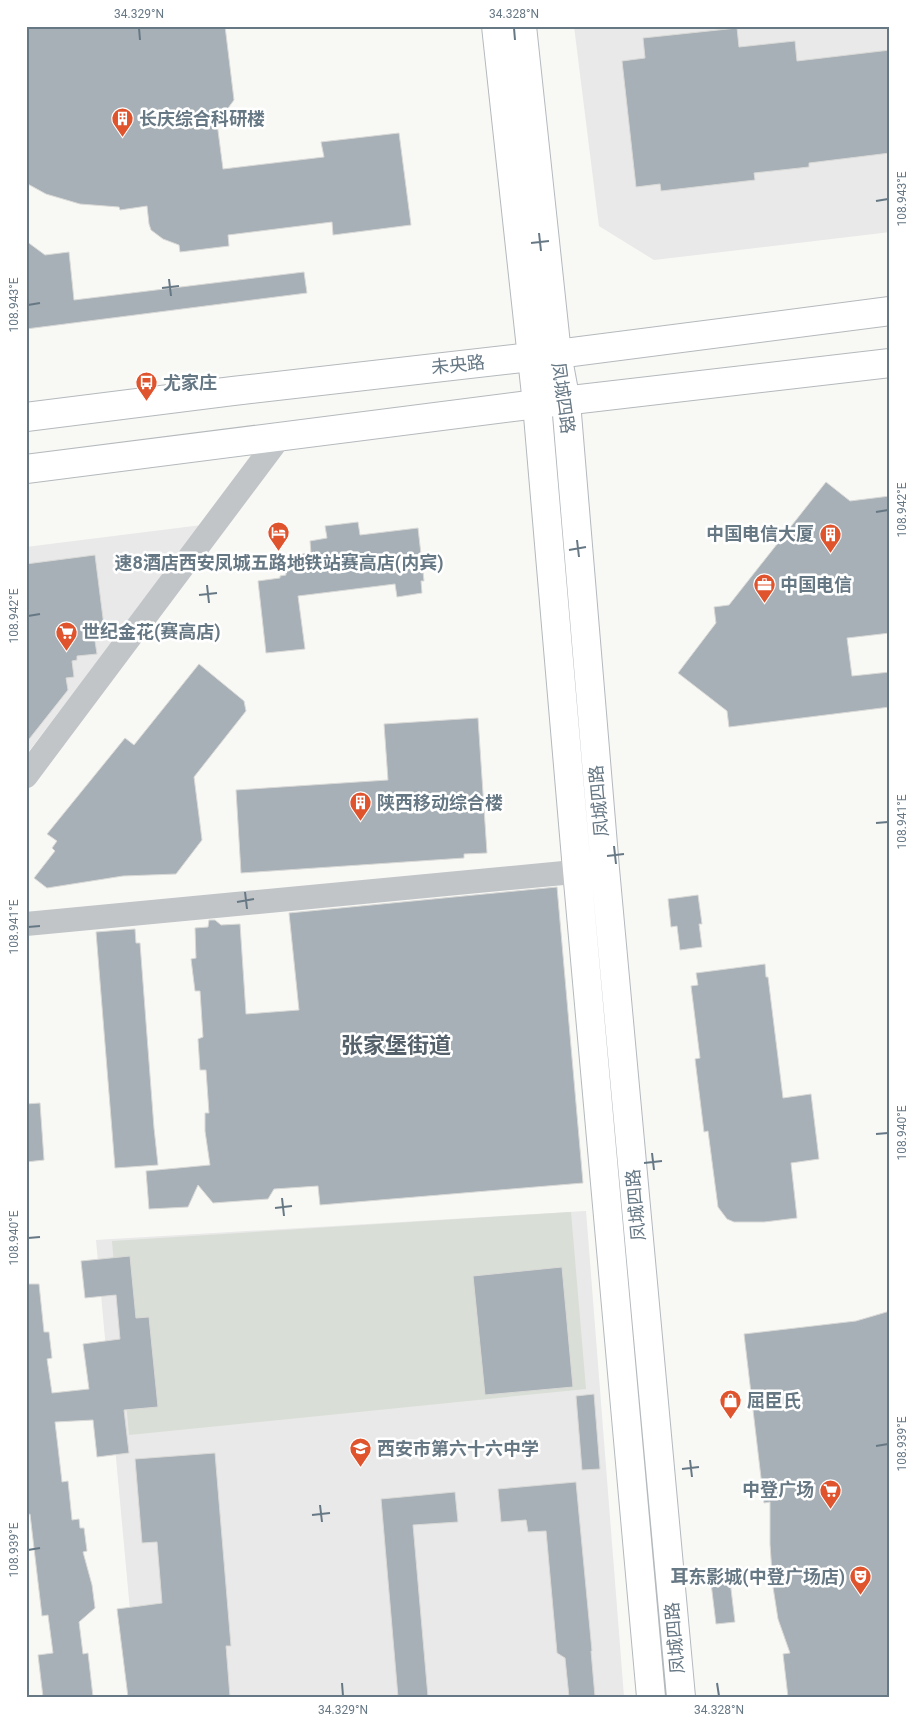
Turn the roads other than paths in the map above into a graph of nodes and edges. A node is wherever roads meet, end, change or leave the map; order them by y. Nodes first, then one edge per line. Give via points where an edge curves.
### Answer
1 (496, 26) edge
2 (522, 26) edge
3 (890, 311) edge
4 (544, 356) junction
5 (890, 363) edge
6 (566, 402) junction
7 (537, 404) junction
8 (26, 416) edge
9 (279, 438) junction
10 (26, 469) edge
11 (26, 776) edge
12 (577, 870) junction
13 (605, 870) junction
14 (26, 924) edge
15 (652, 1697) edge
16 (681, 1697) edge

1 - 4 street, 凤城四路
2 - 4 street, 凤城四路
3 - 4 street, 未央路
4 - 6 street, 凤城四路
4 - 7 street, 凤城四路
4 - 8 street, 未央路
5 - 6 street
6 - 7 street
6 - 13 street, 凤城四路
7 - 9 street
7 - 12 street, 凤城四路
9 - 10 street
9 - 11 street
12 - 13 street
12 - 14 street
12 - 15 street, 凤城四路
13 - 16 street, 凤城四路

